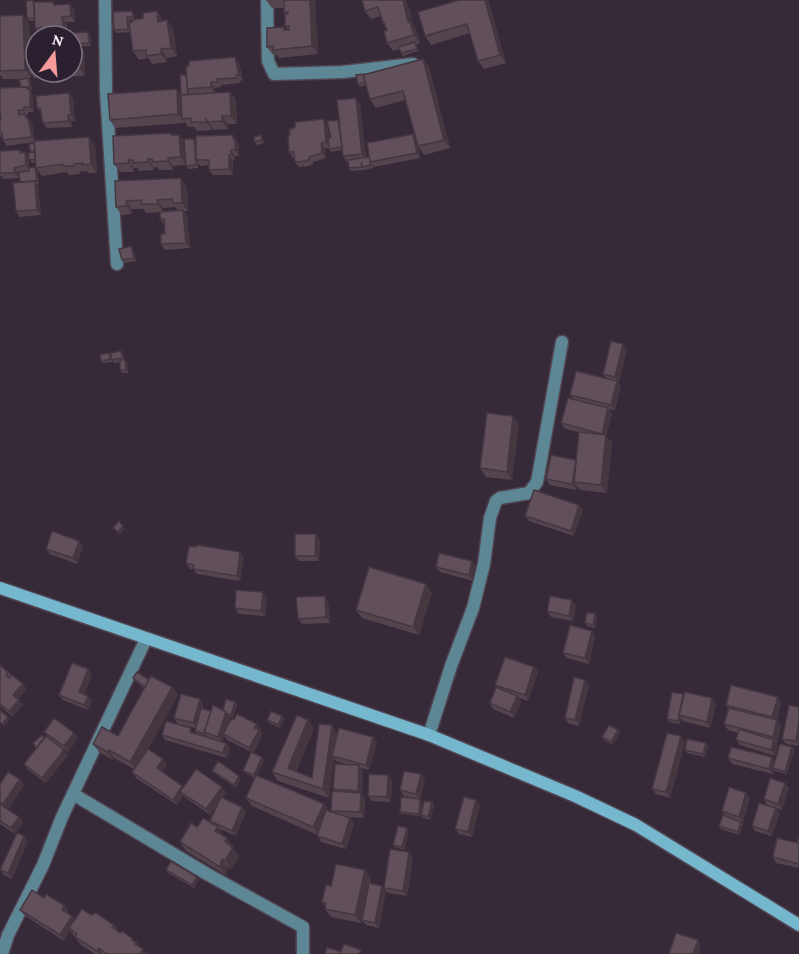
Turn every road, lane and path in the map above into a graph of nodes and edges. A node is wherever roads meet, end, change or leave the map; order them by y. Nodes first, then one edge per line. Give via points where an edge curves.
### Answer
1 (105, 0) edge
2 (267, 0) edge
3 (420, 63) edge
4 (117, 264) dead end
5 (562, 342) dead end
6 (0, 588) edge
7 (146, 639) junction
8 (429, 735) junction
9 (73, 794) junction
10 (799, 925) edge
11 (2, 954) edge
12 (303, 954) edge

1 - 4 street via 106,91
2 - 3 street via 268,61 274,74 343,72
5 - 8 street via 537,482 529,493 500,498 493,509 473,608
6 - 7 main road
7 - 8 main road
7 - 9 street
8 - 10 main road via 636,825
9 - 11 street
9 - 12 street via 303,927

